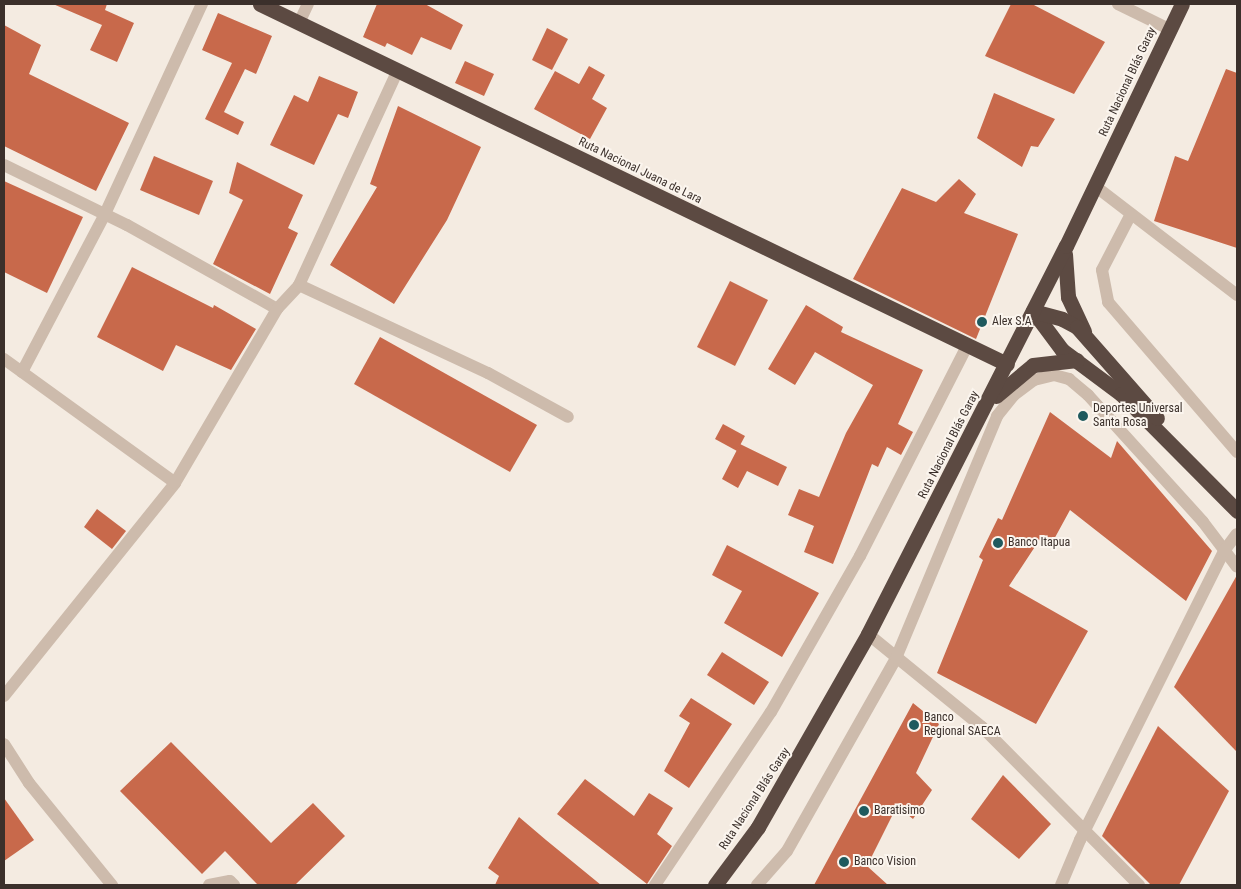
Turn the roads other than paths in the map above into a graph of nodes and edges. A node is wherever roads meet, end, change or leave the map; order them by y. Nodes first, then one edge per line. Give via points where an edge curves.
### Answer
1 (202, 4) edge
2 (260, 4) edge
3 (308, 4) edge
4 (1118, 4) edge
5 (1182, 4) edge
6 (299, 22) junction
7 (1169, 29) junction
8 (398, 70) junction
9 (4, 165) edge
10 (1095, 186) junction
11 (1131, 214) junction
12 (104, 216) junction
13 (1066, 246) junction
14 (299, 285) junction
15 (1237, 295) edge
16 (277, 309) junction
17 (1033, 311) junction
18 (1093, 343) junction
19 (967, 346) junction
20 (4, 359) edge
21 (1077, 360) junction
22 (1007, 364) junction
23 (22, 372) junction
24 (986, 406) junction
25 (568, 417) dead end
26 (1237, 452) edge
27 (174, 483) junction
28 (1217, 489) junction
29 (1237, 511) edge
30 (1237, 534) edge
31 (1224, 551) junction
32 (1237, 568) edge
33 (868, 634) junction
34 (896, 658) junction
35 (4, 696) edge
36 (4, 744) edge
37 (1086, 829) junction
38 (112, 885) edge
39 (210, 885) edge
40 (234, 885) edge
41 (655, 885) edge
42 (715, 885) edge
43 (757, 885) edge
44 (1061, 885) edge
45 (1139, 885) edge

1 - 12 street
2 - 6 highway, Ruta Nacional Juana de Lara
3 - 6 street
4 - 7 street
5 - 7 highway, Ruta Nacional Blás Garay
6 - 8 highway, Ruta Nacional Juana de Lara
7 - 10 highway, Ruta Nacional Blás Garay
8 - 14 street
8 - 19 highway, Ruta Nacional Juana de Lara
9 - 12 street
10 - 11 street
10 - 13 highway, Ruta Nacional Blás Garay
11 - 15 street
11 - 26 street via 1102,270 1108,302
12 - 16 street
12 - 23 street
13 - 17 highway, Ruta Nacional Blás Garay
13 - 18 highway via 1068,297
14 - 16 street
14 - 25 street via 488,373
16 - 27 street
17 - 18 highway via 1062,319
17 - 21 highway via 1050,338
17 - 22 highway, Ruta Nacional Blás Garay
18 - 28 highway
19 - 22 highway, Ruta Nacional Juana de Lara
19 - 41 street via 860,556 771,712
20 - 23 street
21 - 24 highway via 1033,365
21 - 28 highway via 1121,394
22 - 24 highway, Ruta Nacional Blás Garay
23 - 27 street
24 - 33 highway, Ruta Nacional Blás Garay
27 - 35 street
28 - 29 highway
30 - 31 street
31 - 32 street
31 - 34 street via 1203,522 1088,395 1069,379 1054,374 1034,380 1014,395 997,416
31 - 37 street
33 - 34 street
33 - 42 highway, Ruta Nacional Blás Garay via 758,827
34 - 37 street via 982,727
34 - 43 street via 787,851
36 - 38 street via 29,783
37 - 44 street
37 - 45 street
39 - 40 street via 230,881

